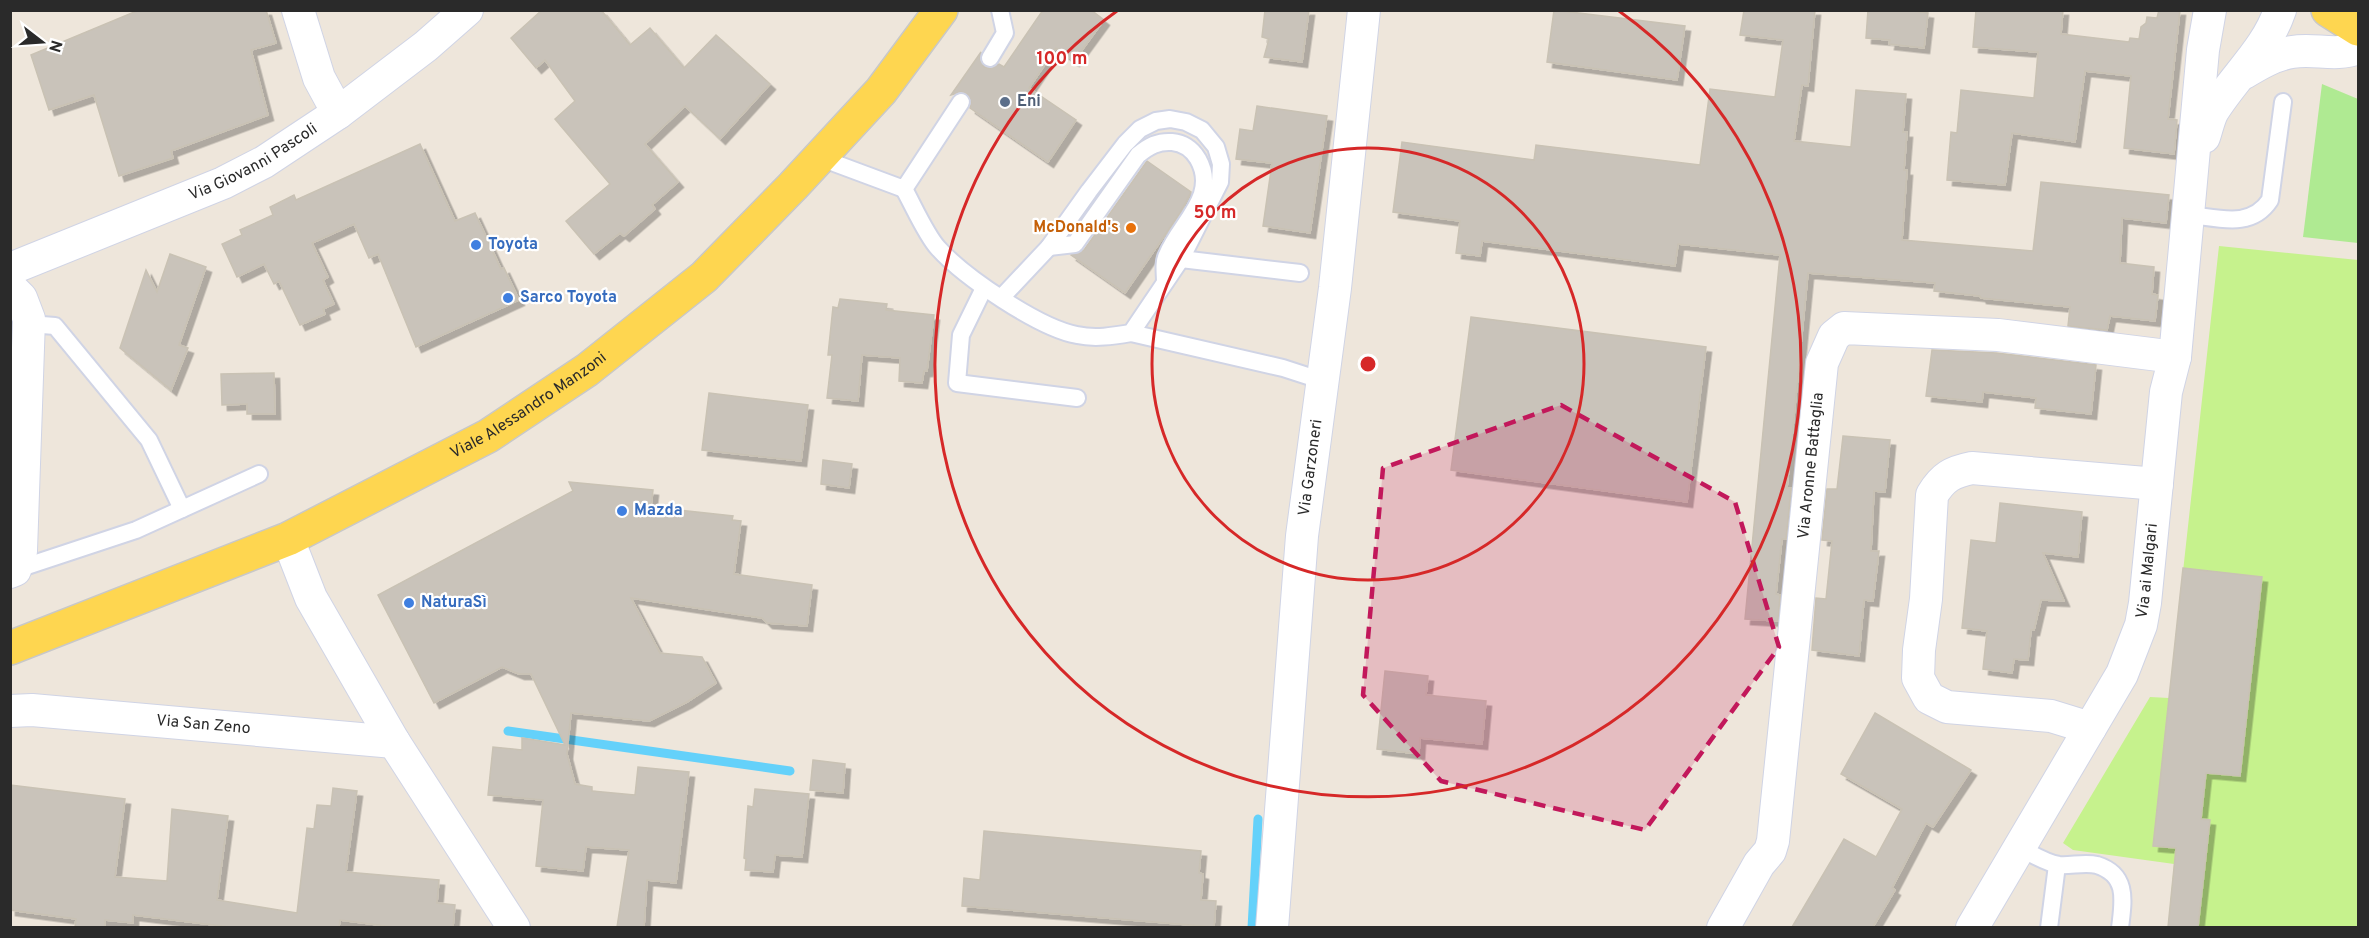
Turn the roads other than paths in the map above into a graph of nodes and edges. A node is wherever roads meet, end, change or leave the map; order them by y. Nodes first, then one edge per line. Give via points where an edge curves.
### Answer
1 (298, 10) edge
2 (466, 10) edge
3 (941, 10) edge
4 (1000, 10) edge
5 (1364, 10) edge
6 (2227, 10) edge
7 (2280, 10) edge
8 (2328, 10) edge
9 (2208, 23) edge
10 (2358, 29) edge
11 (2358, 48) edge
12 (990, 58) dead end
13 (2240, 75) junction
14 (961, 102) dead end
15 (2283, 102) dead end
16 (338, 113) junction
17 (818, 157) junction
18 (2193, 172) junction
19 (904, 189) junction
20 (2190, 215) junction
21 (1049, 247) junction
22 (1181, 259) junction
23 (10, 269) edge
24 (1300, 273) dead end
25 (1165, 283) junction
26 (10, 287) edge
27 (984, 288) junction
28 (1001, 298) junction
29 (29, 324) junction
30 (1131, 333) junction
31 (2175, 357) junction
32 (1323, 381) junction
33 (1077, 398) dead end
34 (259, 474) dead end
35 (2157, 484) junction
36 (182, 509) junction
37 (288, 539) junction
38 (13, 571) edge
39 (10, 648) edge
40 (10, 711) edge
41 (2090, 728) junction
42 (394, 742) junction
43 (2020, 848) junction
44 (2057, 865) junction
45 (514, 927) edge
46 (1272, 927) edge
47 (1723, 927) edge
48 (1972, 927) edge
49 (2049, 927) edge
50 (2120, 927) edge

1 - 16 street via 319,78
2 - 16 street, Via Giovanni Pascoli
3 - 17 main road, Viale Alessandro Manzoni via 881,91
4 - 12 lane via 1005,33
5 - 32 street, Via Garzoneri
6 - 9 street, Via ai Malgari
7 - 13 street, Via ai Malgari via 2275,27
8 - 10 main road
9 - 18 street, Via ai Malgari
11 - 13 street, Via ai Malgari via 2344,53 2294,52 2267,59
13 - 18 street, Via ai Malgari via 2212,112
14 - 19 lane
15 - 20 lane via 2271,200 2265,209 2238,220
16 - 23 street, Via Giovanni Pascoli via 264,162 223,183
17 - 19 lane
17 - 37 main road, Viale Alessandro Manzoni via 704,277 587,370 489,436
18 - 20 street, Via ai Malgari
19 - 27 lane via 937,248
20 - 31 street, Via ai Malgari
21 - 22 lane via 1125,144 1140,129 1170,119 1202,130 1216,147 1221,164 1220,182
21 - 25 lane via 1075,244 1146,148 1161,141 1180,143 1194,152 1204,170 1203,190 1199,204 1165,257
21 - 28 lane
22 - 24 lane
22 - 25 lane
25 - 30 lane
26 - 29 street via 21,298
27 - 28 lane
27 - 33 lane via 961,335 957,383
28 - 30 lane via 1050,326 1076,335 1104,338
29 - 36 lane via 55,326 91,368 150,440
29 - 38 street via 21,551
30 - 32 lane
31 - 35 street, Via ai Malgari via 2166,392
31 - 47 street, Via Aronne Battaglia via 1998,335 1844,328 1834,336 1822,363 1773,841
32 - 46 street, Via Garzoneri via 1302,536
34 - 36 lane
35 - 41 street, Via ai Malgari via 2141,625 2122,674
35 - 41 street via 1972,468 1941,480 1932,495 1918,678 1929,698 1947,707 2052,716
36 - 38 lane via 136,530
37 - 39 main road, Viale Alessandro Manzoni
37 - 42 street via 311,598
40 - 42 street, Via San Zeno
41 - 43 street, Via ai Malgari
42 - 45 street
43 - 44 lane
43 - 48 street, Via ai Malgari
44 - 49 lane
44 - 50 lane via 2096,865 2111,873 2122,885

